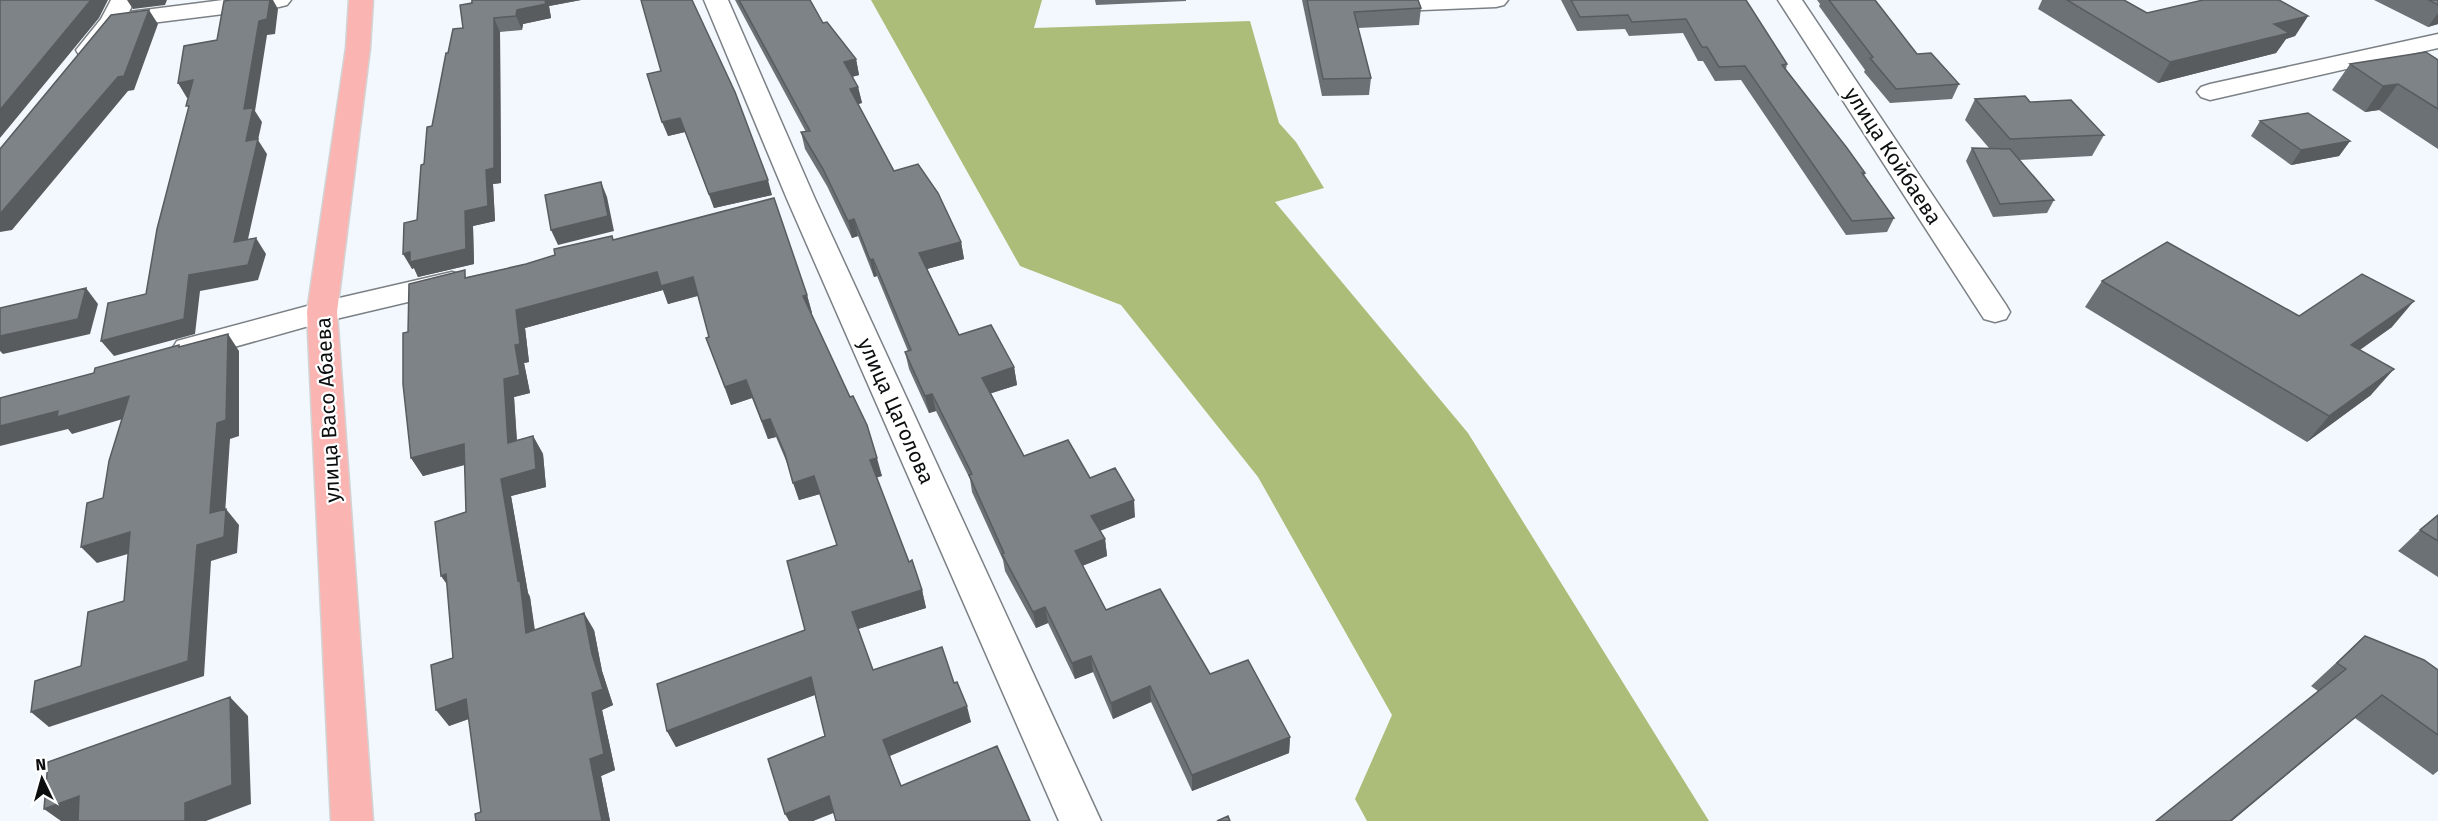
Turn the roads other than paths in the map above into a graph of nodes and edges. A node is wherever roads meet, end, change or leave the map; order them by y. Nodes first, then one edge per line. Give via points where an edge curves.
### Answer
1 (279, 0) edge
2 (361, 0) edge
3 (716, 0) edge
4 (1496, 0) edge
5 (1790, 0) edge
6 (118, 10) edge
7 (1353, 11) edge
8 (2438, 41) edge
9 (71, 71) edge
10 (2210, 92) dead end
11 (481, 275) edge
12 (322, 312) junction
13 (1995, 312) dead end
14 (161, 356) edge
15 (352, 821) edge
16 (1080, 821) edge

1 - 6 street
2 - 12 main road, улица Васо Абаева
3 - 16 street, улица Цаголова via 789,202
4 - 7 street
5 - 13 street, улица Койбаева
6 - 9 street
8 - 10 street
11 - 12 street
12 - 14 street
12 - 15 main road, улица Васо Абаева

